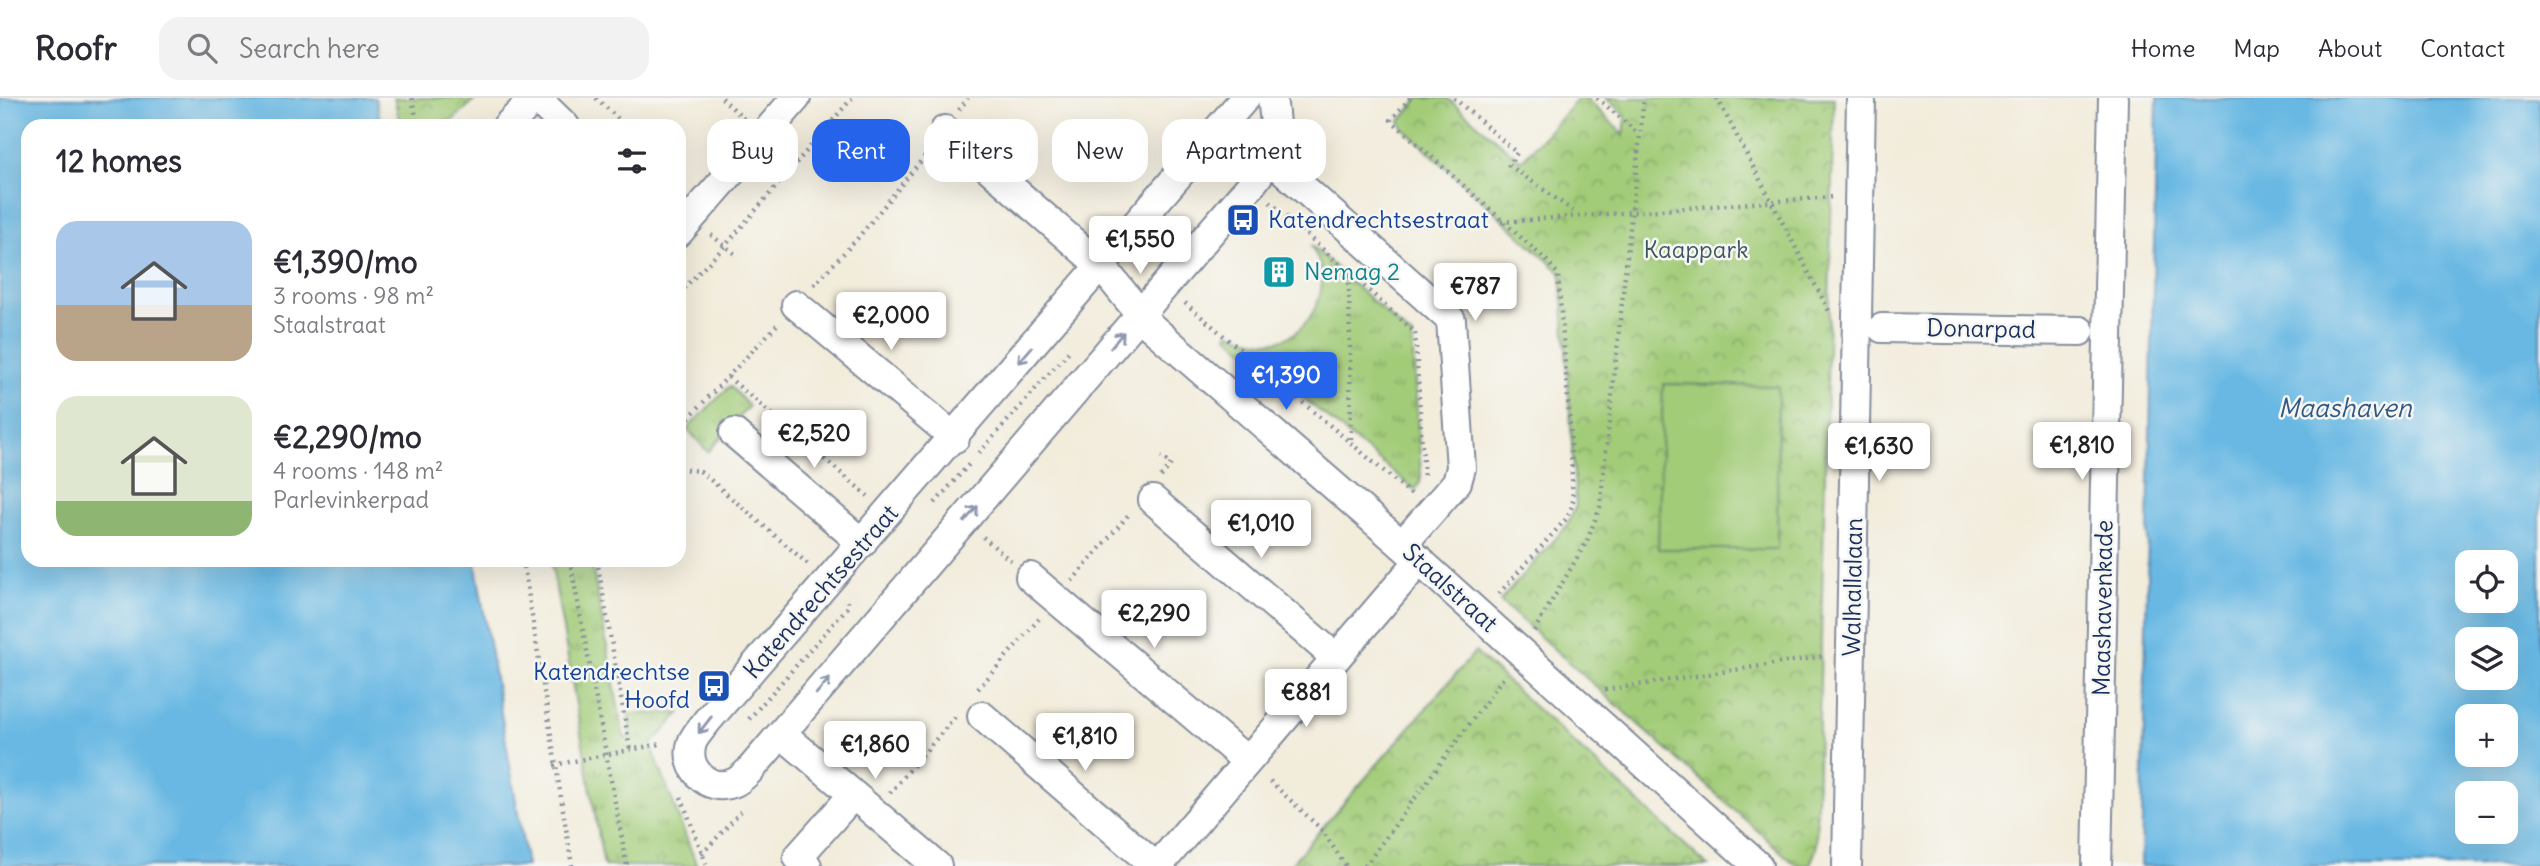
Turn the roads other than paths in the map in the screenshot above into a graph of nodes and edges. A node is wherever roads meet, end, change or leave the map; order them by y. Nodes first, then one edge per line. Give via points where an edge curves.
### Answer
1 (535, 98) edge
2 (796, 98) edge
3 (1861, 98) edge
4 (2113, 98) edge
5 (1240, 104) edge
6 (1274, 111) edge
7 (514, 119) edge
8 (558, 119) edge
9 (1005, 182) edge
10 (1250, 182) edge
11 (1297, 182) edge
12 (686, 224) edge
13 (1102, 267) junction
14 (796, 305) road end
15 (1139, 315) junction
16 (1870, 330) junction
17 (2080, 331) dead end
18 (734, 433) dead end
19 (962, 444) junction
20 (1148, 497) road end
21 (862, 543) junction
22 (1411, 552) junction
23 (1030, 577) road end
24 (1336, 658) junction
25 (972, 708) road end
26 (769, 731) junction
27 (1246, 761) junction
28 (863, 804) junction
29 (807, 866) edge
30 (937, 866) edge
31 (1156, 866) edge
32 (1758, 866) edge
33 (1847, 866) edge
34 (2097, 866) edge

1 - 7 street
1 - 8 street
2 - 12 street
3 - 16 street, Walhallalaan
4 - 34 street, Maashavenkade
5 - 6 street, Katendrechtsestraat
5 - 13 street, Katendrechtsestraat
9 - 13 street
10 - 15 street, Katendrechtsestraat
11 - 22 street via 1451,320 1461,468 1457,482
13 - 15 street
13 -> 19 street, Katendrechtsestraat
14 - 19 street
15 - 22 street, Staalstraat
26 -> 15 street, Katendrechtsestraat
16 - 17 street, Donarpad
16 - 33 street, Walhallalaan
18 - 21 street
19 - 21 street, Katendrechtsestraat
20 - 24 street
21 -> 26 street, Katendrechtsestraat via 707,721 692,743 693,769 710,783 732,784 750,770
22 - 24 street
22 - 32 street, Staalstraat
23 - 27 street
24 - 27 street
25 - 31 street
26 - 28 street
27 - 31 street
28 - 29 street via 799,857
28 - 30 street

